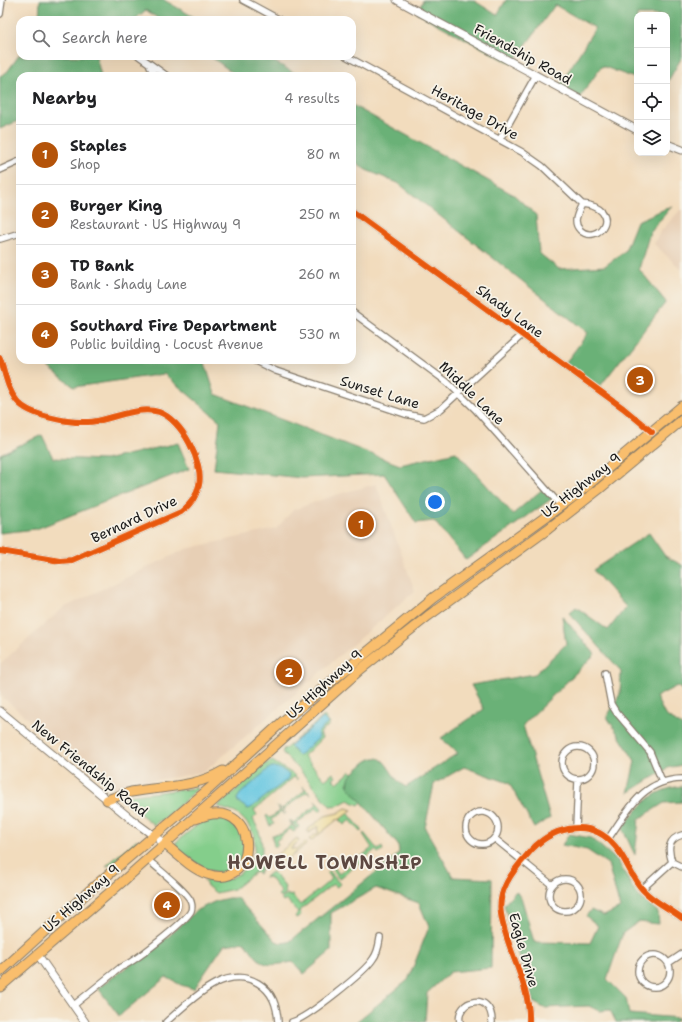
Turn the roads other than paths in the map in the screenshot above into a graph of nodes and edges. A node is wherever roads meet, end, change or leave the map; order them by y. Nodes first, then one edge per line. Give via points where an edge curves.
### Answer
1 (2, 0) edge
2 (243, 0) edge
3 (397, 0) edge
4 (0, 14) edge
5 (273, 16) edge
6 (144, 60) edge
7 (353, 60) edge
8 (149, 63) junction
9 (152, 72) edge
10 (161, 72) edge
11 (536, 75) junction
12 (634, 128) edge
13 (500, 139) junction
14 (670, 145) edge
15 (682, 150) edge
16 (16, 163) edge
17 (0, 170) edge
18 (582, 204) junction
19 (356, 214) edge
20 (16, 234) edge
21 (0, 239) edge
22 (356, 315) edge
23 (522, 335) junction
24 (0, 358) edge
25 (261, 364) edge
26 (2, 376) edge
27 (458, 393) junction
28 (682, 406) edge
29 (682, 420) edge
30 (652, 432) junction
31 (561, 506) junction
32 (0, 551) edge
33 (605, 673) dead end
34 (0, 711) edge
35 (236, 763) junction
36 (682, 779) edge
37 (578, 781) junction
38 (662, 781) junction
39 (108, 800) junction
40 (189, 822) junction
41 (576, 828) junction
42 (682, 835) edge
43 (155, 836) junction
44 (494, 838) junction
45 (608, 839) junction
46 (165, 844) junction
47 (147, 859) junction
48 (522, 860) junction
49 (672, 862) junction
50 (682, 867) edge
51 (552, 884) junction
52 (642, 889) junction
53 (682, 918) edge
54 (380, 938) dead end
55 (682, 954) edge
56 (38, 955) junction
57 (670, 962) junction
58 (0, 972) edge
59 (0, 987) edge
60 (74, 1004) junction
61 (84, 1022) edge
62 (166, 1022) edge
63 (278, 1022) edge
64 (292, 1022) edge
65 (460, 1022) edge
66 (492, 1022) edge
67 (529, 1022) edge

1 - 4 street
2 - 5 street
3 - 11 street, Friendship Road
6 - 8 street
7 - 13 street, Heritage Drive
8 - 9 street
8 - 10 street
11 - 12 street, Friendship Road
11 - 13 street
13 - 18 street, Heritage Drive via 542,166
14 - 15 street
16 - 17 street
18 - 18 street, Heritage Drive via 594,205 601,210 605,220 603,228 599,231 591,234 578,228 576,215
19 - 23 street, Shady Lane
20 - 21 street
22 - 27 street, Middle Lane via 447,382
23 - 27 street, Sunset Lane
23 - 30 street, Shady Lane
24 - 26 street, Bernard Drive
25 - 27 street, Sunset Lane via 421,418 432,415
26 - 32 street, Bernard Drive via 16,400 38,415 86,423 139,411 155,411 165,415 182,430 198,466 200,478 196,496 181,512 72,560 60,561
27 - 31 street, Middle Lane
28 - 30 highway, US Highway 9
29 - 40 highway, US Highway 9 via 544,532 428,616 361,669
30 - 31 highway, US Highway 9
31 - 35 highway, US Highway 9 via 433,598
33 - 38 street via 611,704 650,752
34 - 39 street, New Friendship Road
35 - 39 highway via 191,785 130,792
35 - 43 highway, US Highway 9
36 - 38 street
37 - 37 street via 589,774 594,761 586,749 576,747 565,753 561,765 568,776
37 - 41 street
38 - 45 street via 640,795
39 - 43 street, New Friendship Road
40 - 46 highway, US Highway 9
40 - 46 highway via 216,814 229,816 236,821 243,828 247,840 247,852 241,865 227,874 209,875 198,870
41 - 45 street, Eagle Drive
41 - 48 street, Eagle Drive via 543,838
42 - 49 street via 675,838 669,848
43 - 46 street, New Friendship Road
43 - 58 highway, US Highway 9
44 - 44 street via 497,826 490,813 481,811 470,818 466,832 469,839 482,843
44 - 48 street
45 - 52 street, Eagle Drive via 623,856
46 - 47 highway, US Highway 9
47 - 56 highway, US Highway 9
47 - 60 street via 187,895 192,910 152,946
48 - 51 street
48 - 67 street, Eagle Drive via 503,891 500,908 502,922 527,1000
49 - 50 street
49 - 52 street
51 - 51 street via 549,898 554,908 564,912 579,904 582,892 576,883 563,879
52 - 53 street, Eagle Drive via 654,901
54 - 64 street via 377,953 370,964 311,1012
55 - 57 street
56 - 59 highway, US Highway 9
56 - 60 street
57 - 57 street via 660,955 645,957 638,968 641,980 651,987 662,986 670,974
60 - 61 street
62 - 63 street via 216,982 238,977 252,980 267,991 277,1008
65 - 66 street via 462,1010 474,1001 488,1007

